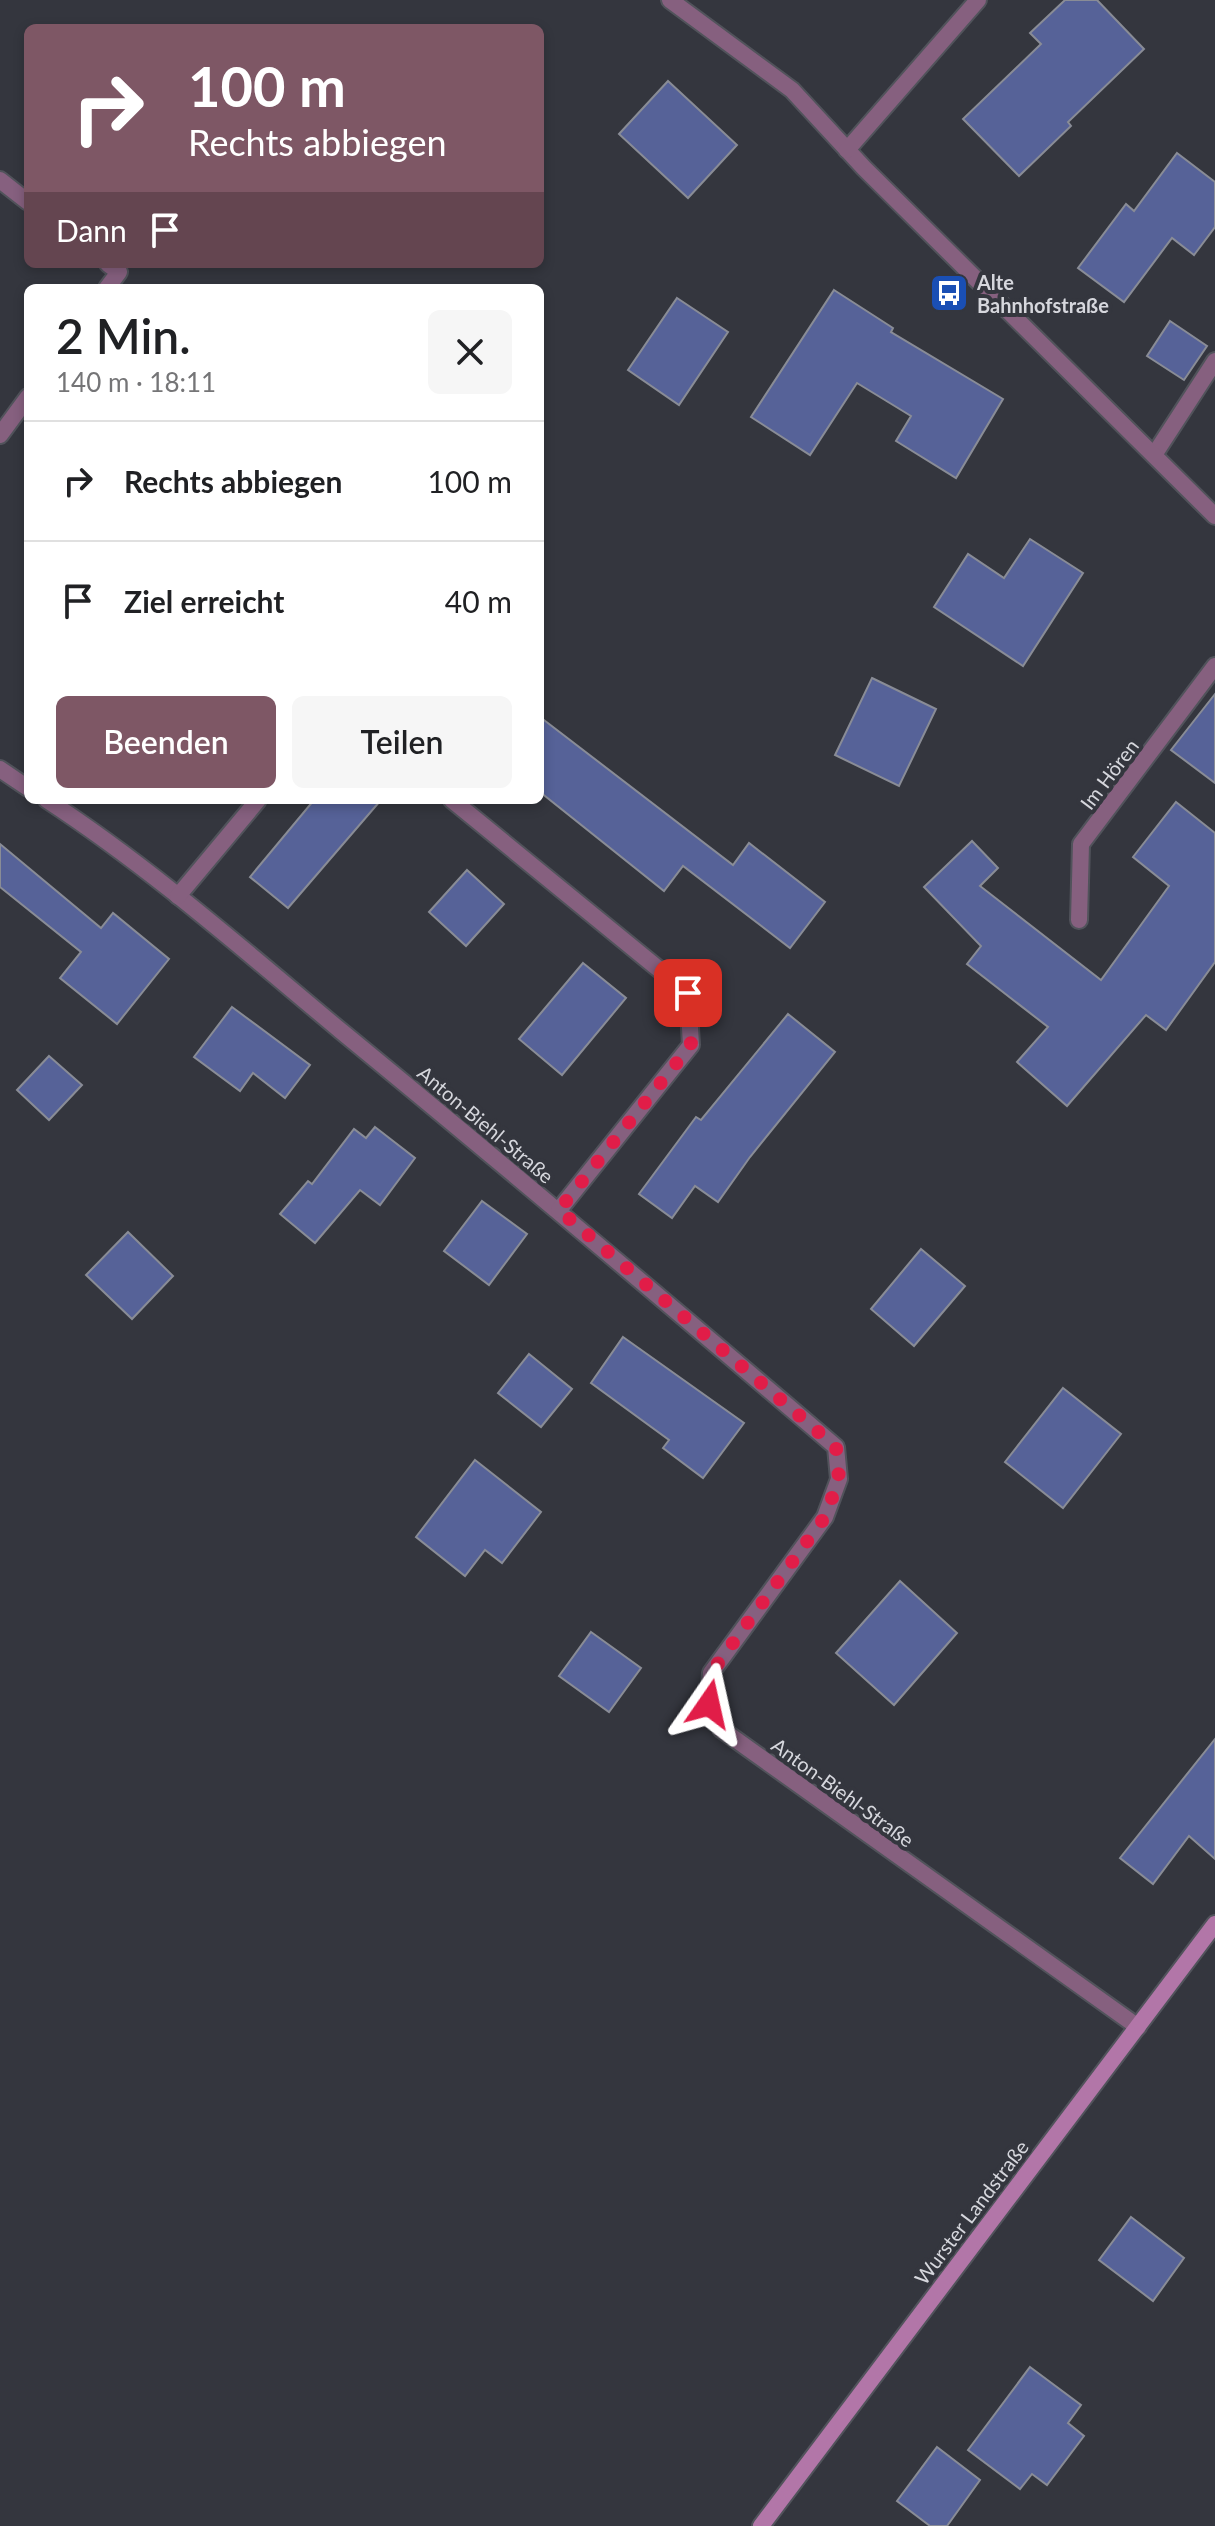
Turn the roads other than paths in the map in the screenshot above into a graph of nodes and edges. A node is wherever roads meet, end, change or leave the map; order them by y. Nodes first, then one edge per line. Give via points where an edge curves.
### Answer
1 (670, 0) edge
2 (978, 0) edge
3 (847, 150) junction
4 (0, 180) edge
5 (24, 199) edge
6 (114, 268) edge
7 (110, 284) edge
8 (1215, 361) edge
9 (24, 402) edge
10 (0, 435) edge
11 (1154, 455) junction
12 (1215, 516) edge
13 (1215, 666) edge
14 (0, 769) edge
15 (24, 785) edge
16 (53, 804) edge
17 (255, 804) edge
18 (457, 804) edge
19 (178, 896) junction
20 (1079, 920) dead end
21 (559, 1210) junction
22 (1215, 1924) edge
23 (1138, 2027) junction
24 (761, 2526) edge

1 - 3 street via 792,90
2 - 3 street
3 - 11 street
4 - 5 street
6 - 7 street via 119,272
8 - 11 street
9 - 10 street
11 - 12 street
13 - 20 street, Im Hören via 1081,844
14 - 15 street
16 - 19 street, Anton-Biehl-Straße
17 - 19 street
18 - 21 street via 688,993 691,1045
19 - 21 street, Anton-Biehl-Straße
21 - 23 street, Anton-Biehl-Straße via 836,1447 839,1479 825,1517 711,1673 709,1704 721,1729
22 - 23 main road, Wurster Landstraße
23 - 24 main road, Wurster Landstraße

